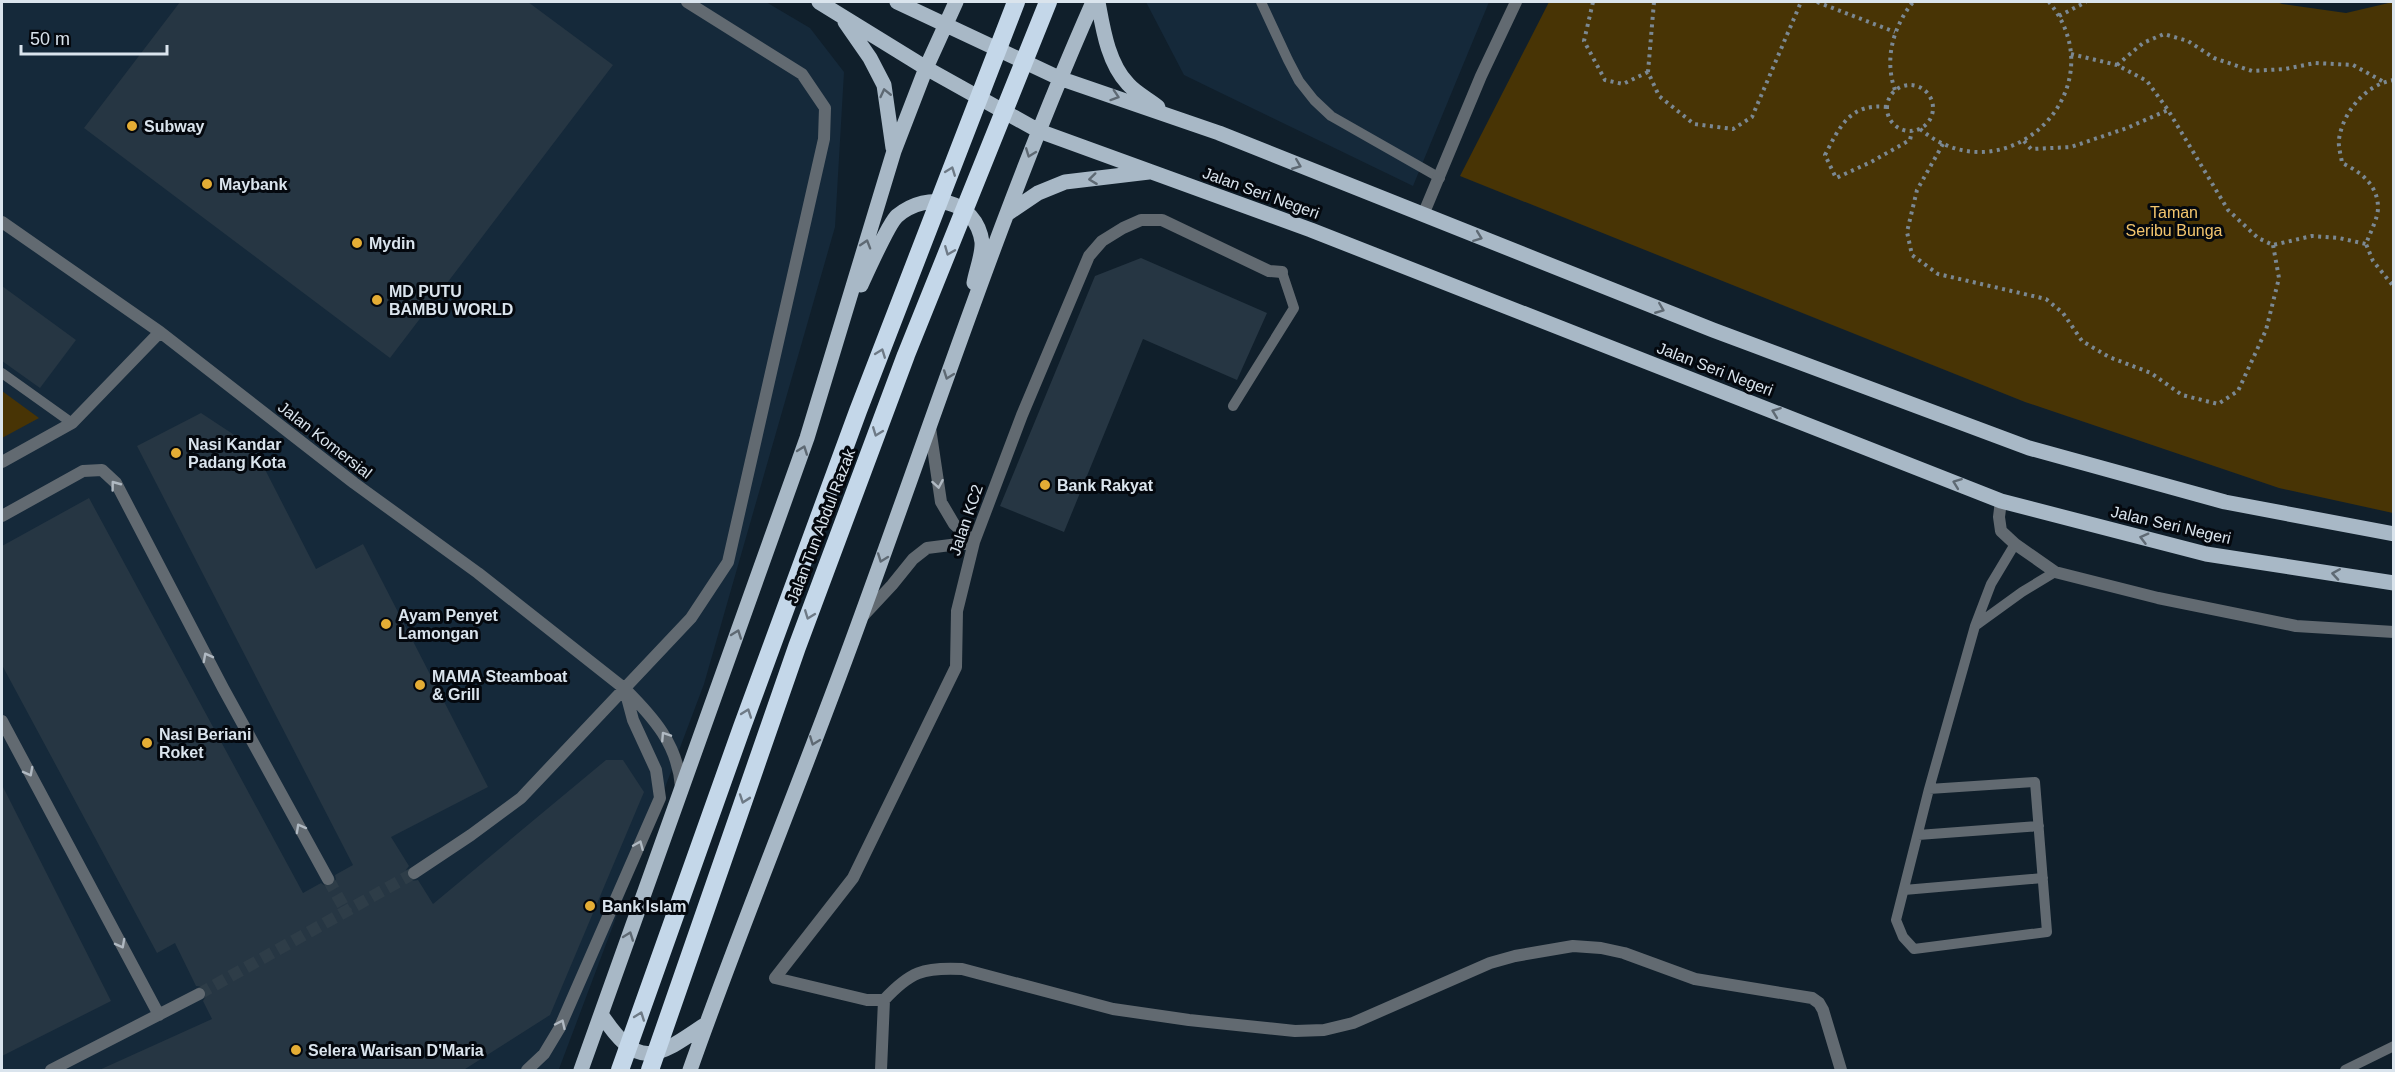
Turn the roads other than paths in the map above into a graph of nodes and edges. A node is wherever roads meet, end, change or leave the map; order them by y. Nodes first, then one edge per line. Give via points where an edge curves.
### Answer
1 (687, 2) edge
2 (819, 2) edge
3 (897, 2) edge
4 (956, 2) edge
5 (1016, 2) edge
6 (1048, 2) edge
7 (1093, 2) edge
8 (1098, 2) edge
9 (1261, 2) edge
10 (1516, 2) edge
11 (840, 16) junction
12 (946, 24) junction
13 (926, 68) junction
14 (1059, 78) junction
15 (1167, 114) junction
16 (1039, 130) junction
17 (894, 151) junction
18 (1152, 172) junction
19 (1440, 178) junction
20 (1007, 214) junction
21 (1423, 215) junction
22 (2, 222) edge
23 (1282, 272) joint
24 (843, 320) junction
25 (160, 332) junction
26 (959, 346) junction
27 (2, 373) edge
28 (1233, 406) dead end
29 (72, 423) junction
30 (930, 426) junction
31 (2, 462) edge
32 (2001, 501) junction
33 (2, 516) edge
34 (2394, 534) edge
35 (974, 542) junction
36 (2015, 544) junction
37 (2055, 572) junction
38 (2394, 583) edge
39 (861, 618) junction
40 (1975, 626) junction
41 (2394, 632) edge
42 (625, 689) junction
43 (2, 721) edge
44 (1929, 789) junction
45 (681, 791) junction
46 (2038, 826) junction
47 (1917, 835) junction
48 (414, 873) tunnel mouth
49 (2043, 878) junction
50 (328, 879) tunnel mouth
51 (1904, 890) junction
52 (200, 994) tunnel mouth
53 (884, 1000) junction
54 (601, 1014) junction
55 (159, 1015) junction
56 (706, 1024) junction
57 (2394, 1046) edge
58 (51, 1071) edge
59 (527, 1071) edge
60 (581, 1071) edge
61 (620, 1071) edge
62 (650, 1071) edge
63 (690, 1071) edge
64 (881, 1071) edge
65 (1841, 1071) edge
66 (2345, 1071) edge

1 - 42 street via 802,74 825,108 824,139 728,562 691,618
2 - 11 main road, Jalan Seri Negeri
3 - 12 main road, Jalan Seri Negeri
4 - 12 main road
61 -> 5 highway, Jalan Tun Abdul Razak via 858,411
6 -> 62 highway, Jalan Tun Abdul Razak via 906,356 797,647
7 - 14 main road
8 - 15 main road via 1113,60 1128,84
9 - 19 lane via 1292,67 1314,100 1331,116
10 - 19 street
11 - 13 main road, Jalan Seri Negeri
17 -> 11 main road via 884,85
12 - 13 main road
12 - 14 main road, Jalan Seri Negeri
13 - 16 main road, Jalan Seri Negeri
13 - 17 main road
14 -> 15 main road, Jalan Seri Negeri
14 - 16 main road
15 -> 21 main road, Jalan Seri Negeri
16 - 18 main road, Jalan Seri Negeri
16 -> 20 main road
24 -> 17 main road
18 -> 20 main road via 1065,182 1038,193
32 -> 18 main road, Jalan Seri Negeri
19 - 21 street
20 - 26 main road
21 -> 34 main road, Jalan Seri Negeri via 1713,330 2029,448 2225,502
22 - 25 street, Jalan Komersial
23 - 28 lane via 1294,308
23 - 35 street, Jalan KC2 via 1269,271 1162,220 1141,220 1102,241 1089,256
24 - 26 main road via 896,217 922,202 952,202 975,220 982,244
45 -> 24 main road via 807,438
25 - 29 street
25 - 42 street, Jalan Komersial
26 -> 30 main road
27 - 29 lane
29 - 31 street
30 -> 35 street via 941,502 954,524
30 -> 39 main road
32 - 36 street via 2001,531
38 -> 32 main road, Jalan Seri Negeri via 2206,554
50 -> 33 street via 116,483 102,470 83,471
35 - 39 street via 927,548
35 - 53 street, Jalan KC2 via 957,611 956,667 853,878 775,978 867,1000
36 - 37 street
36 - 40 lane via 1991,584
37 - 40 lane
37 - 41 street via 2296,626
39 -> 56 main road
40 - 44 lane
45 -> 42 street, Jalan Komersial via 680,768 672,748
42 - 48 street via 521,798
59 -> 42 street via 544,1054 559,1029 660,798 656,770 633,720
43 -> 55 street
44 - 46 lane via 2035,782
44 - 47 lane
54 -> 45 main road
46 - 47 lane
46 - 49 lane
47 - 51 lane
49 - 51 lane
49 - 51 lane via 2047,932 1914,949 1903,937 1896,920
52 - 55 street
53 - 64 street
53 - 65 street via 915,974 936,968 962,969 1113,1009 1268,1029 1324,1030 1384,1012 1515,956 1573,946 1601,948 1695,979 1812,998 1823,1010
54 - 56 main road via 620,1042 639,1055 664,1053
54 - 60 main road
55 - 58 street
56 - 63 main road
57 - 66 lane

